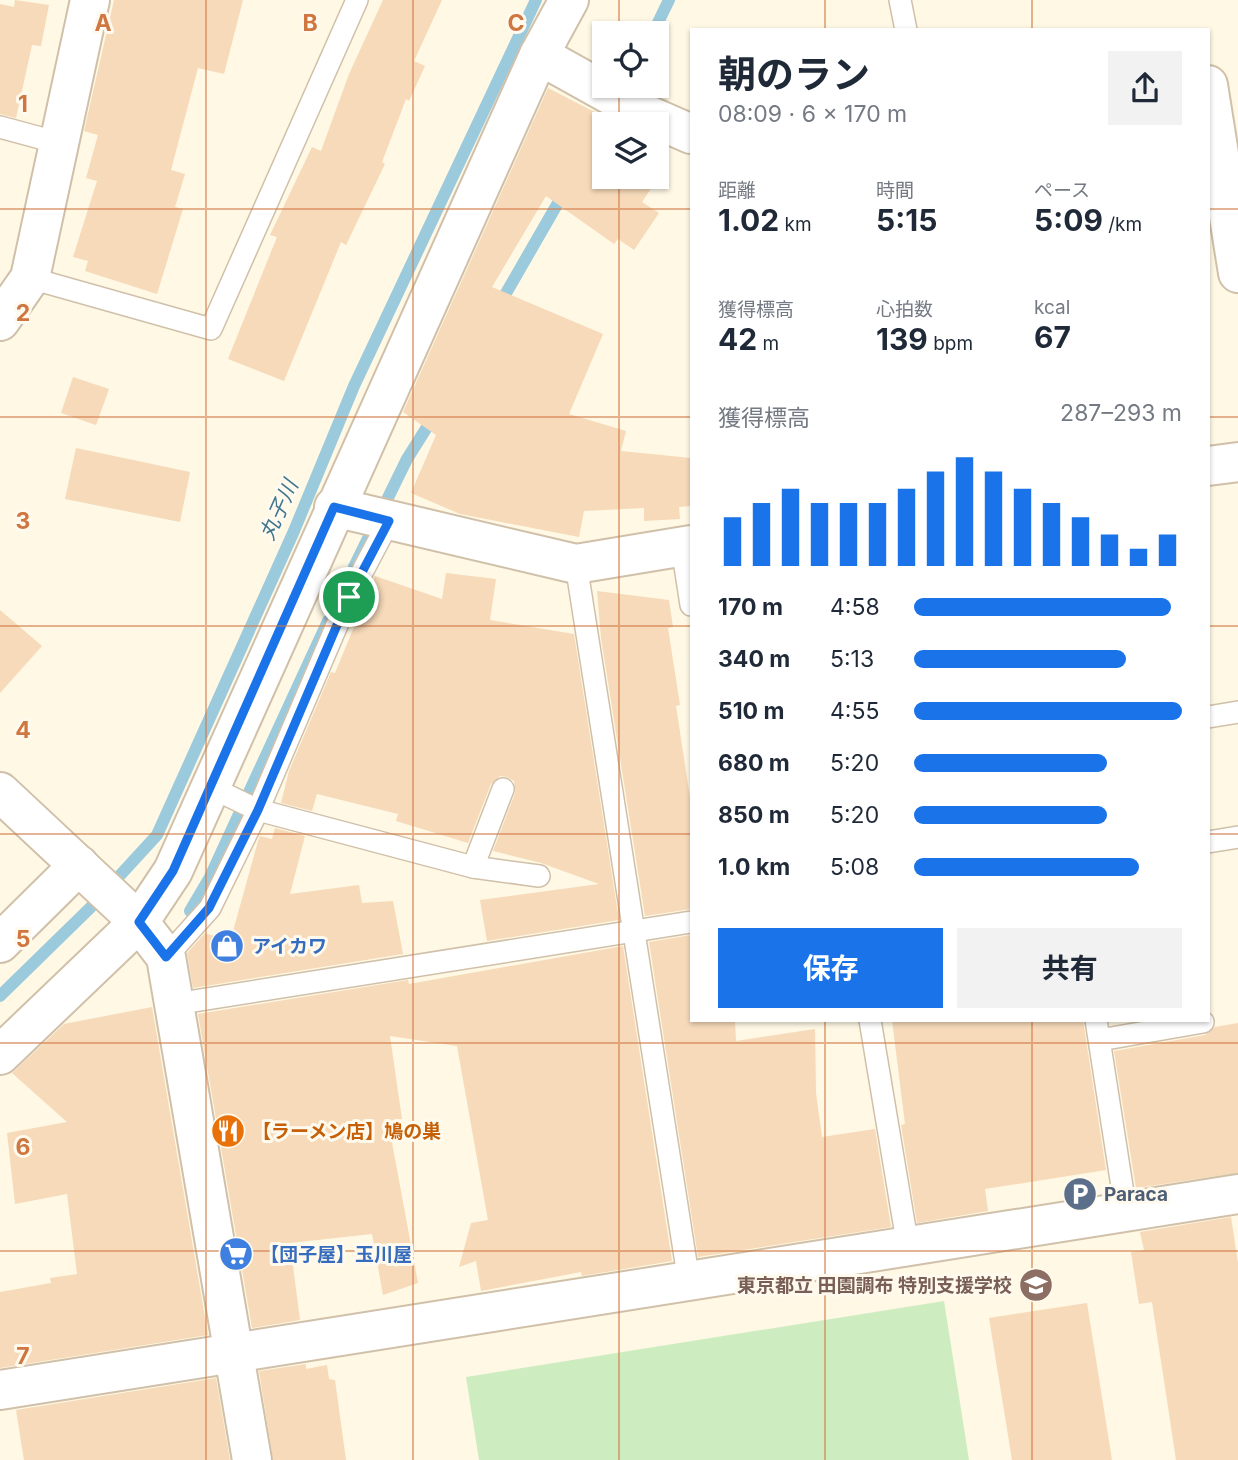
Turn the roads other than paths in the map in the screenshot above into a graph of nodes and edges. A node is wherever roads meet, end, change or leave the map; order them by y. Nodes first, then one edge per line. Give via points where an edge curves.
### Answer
1 (90, 0) edge
2 (357, 0) edge
3 (569, 0) edge
4 (900, 0) edge
5 (906, 28) edge
6 (538, 55) junction
7 (1238, 80) edge
8 (1210, 85) edge
9 (1210, 98) edge
10 (0, 127) edge
11 (690, 134) edge
12 (59, 143) junction
13 (1238, 273) edge
14 (30, 278) junction
15 (0, 321) edge
16 (1238, 461) edge
17 (1210, 466) edge
18 (342, 509) junction
19 (389, 521) junction
20 (687, 546) edge
21 (576, 564) junction
22 (690, 590) edge
23 (1238, 712) edge
24 (1210, 716) edge
25 (503, 789) dead end
26 (0, 792) edge
27 (220, 792) junction
28 (254, 809) junction
29 (1238, 837) edge
30 (1210, 842) edge
31 (79, 865) junction
32 (473, 867) junction
33 (539, 876) dead end
34 (139, 922) junction
35 (690, 922) edge
36 (634, 931) junction
37 (0, 943) edge
38 (166, 957) junction
39 (175, 1004) junction
40 (870, 1022) edge
41 (1191, 1022) edge
42 (1168, 1024) edge
43 (1098, 1030) edge
44 (0, 1055) edge
45 (1238, 1194) edge
46 (1126, 1212) junction
47 (908, 1247) junction
48 (689, 1282) junction
49 (233, 1355) junction
50 (0, 1390) edge
51 (252, 1460) edge

1 - 12 street
2 - 14 lane via 211,329
3 - 6 street
4 - 5 lane
6 - 11 street
6 - 18 street
7 - 8 street
9 - 13 street
10 - 12 lane
12 - 14 street
14 - 15 street
16 - 17 street
18 - 19 street
18 - 27 street
19 - 21 street
19 - 28 lane via 349,597
20 - 21 street
20 - 22 lane
21 - 36 lane
23 - 24 lane
25 - 32 lane
26 - 31 street
27 - 28 lane
27 - 34 street
28 - 32 lane
28 - 38 lane via 209,908
29 - 30 lane
31 - 34 street
31 - 37 street
32 - 33 lane
34 - 38 street
34 - 44 street
35 - 36 lane
36 - 39 lane
36 - 48 lane
38 - 39 street
39 - 49 street
40 - 47 lane
41 - 42 lane
42 - 43 lane
43 - 46 lane
45 - 46 street
46 - 47 street
47 - 48 street
48 - 49 street
49 - 50 street
49 - 51 street

